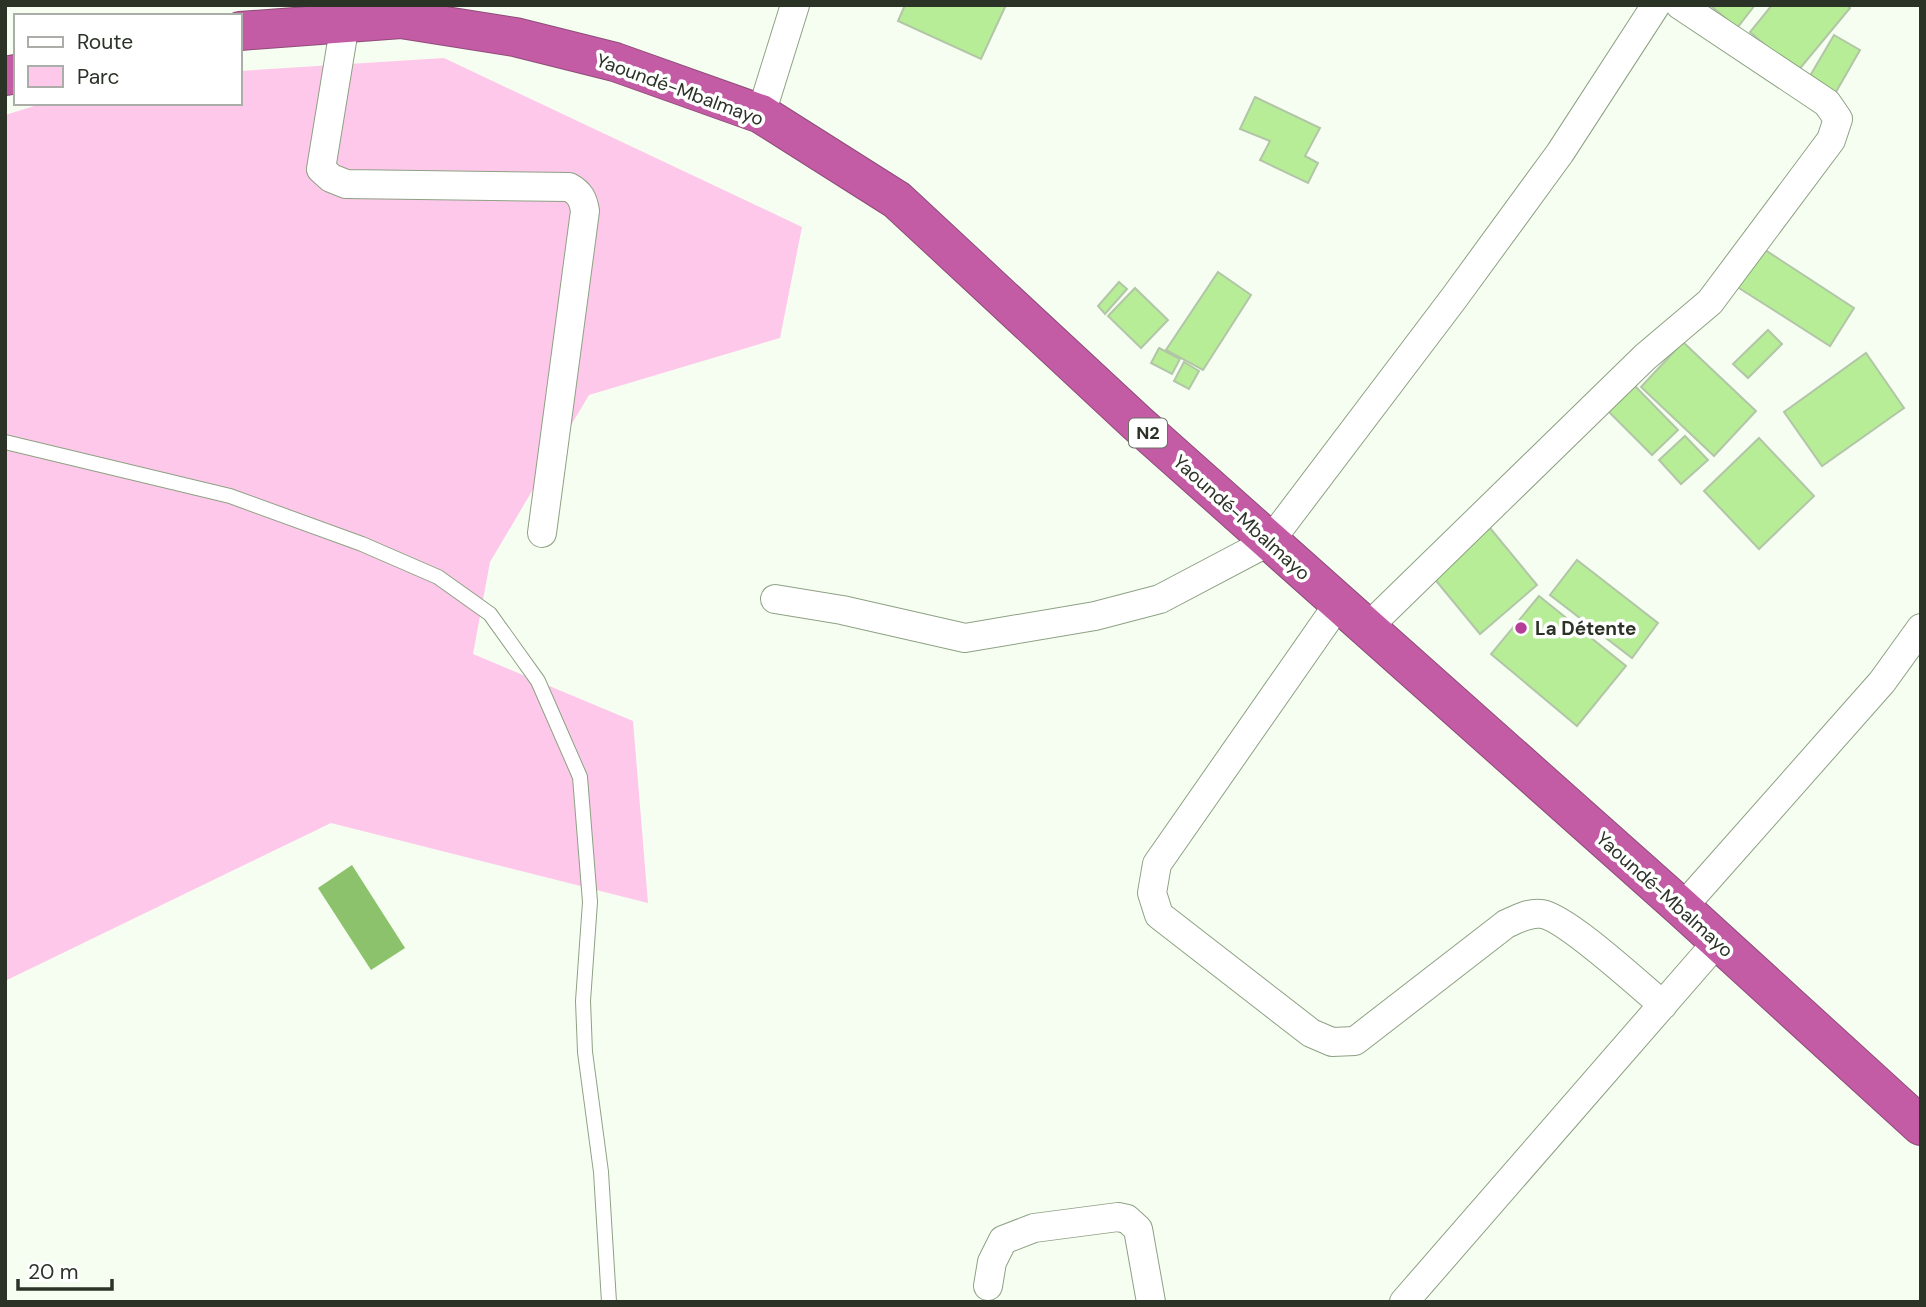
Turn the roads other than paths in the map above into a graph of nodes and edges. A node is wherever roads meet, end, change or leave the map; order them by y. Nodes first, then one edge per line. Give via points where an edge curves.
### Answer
1 (795, 5) edge
2 (1656, 5) edge
3 (1680, 5) edge
4 (345, 23) junction
5 (242, 31) edge
6 (761, 114) junction
7 (5, 442) edge
8 (542, 533) dead end
9 (1270, 541) junction
10 (775, 599) dead end
11 (1339, 603) junction
12 (1367, 628) junction
13 (1921, 628) edge
14 (1682, 908) junction
15 (1718, 941) junction
16 (1663, 1005) junction
17 (1921, 1126) edge
18 (988, 1286) dead end
19 (609, 1302) edge
20 (1151, 1302) edge
21 (1404, 1302) edge

1 - 6 street
2 - 9 street via 1560,153
3 - 12 street via 1827,103 1838,119 1831,140 1710,302 1645,357
4 - 5 highway, Yaoundé-Mbalmayo / N2
4 - 6 highway, Yaoundé-Mbalmayo / N2 via 401,19 516,37 615,62
4 - 8 street via 321,169 331,178 345,184 569,187 583,200
6 - 9 highway, Yaoundé-Mbalmayo / N2 via 897,200
7 - 19 lane via 229,496 362,544 438,578 490,614 538,681 579,777 590,902 583,1001 585,1052 601,1172
9 - 10 street via 1160,600 1095,617 965,638
9 - 11 highway, Yaoundé-Mbalmayo / N2
11 - 12 highway, Yaoundé-Mbalmayo / N2
11 - 16 street via 1157,864 1152,892 1159,915 1311,1033 1332,1042 1354,1041 1506,924 1526,915 1543,914 1570,928
12 - 14 highway, Yaoundé-Mbalmayo / N2
13 - 14 street via 1882,681
14 - 15 highway, Yaoundé-Mbalmayo / N2
15 - 16 street
15 - 17 highway, Yaoundé-Mbalmayo / N2
16 - 21 street
18 - 20 street via 992,1262 1003,1240 1034,1227 1118,1217 1138,1229

